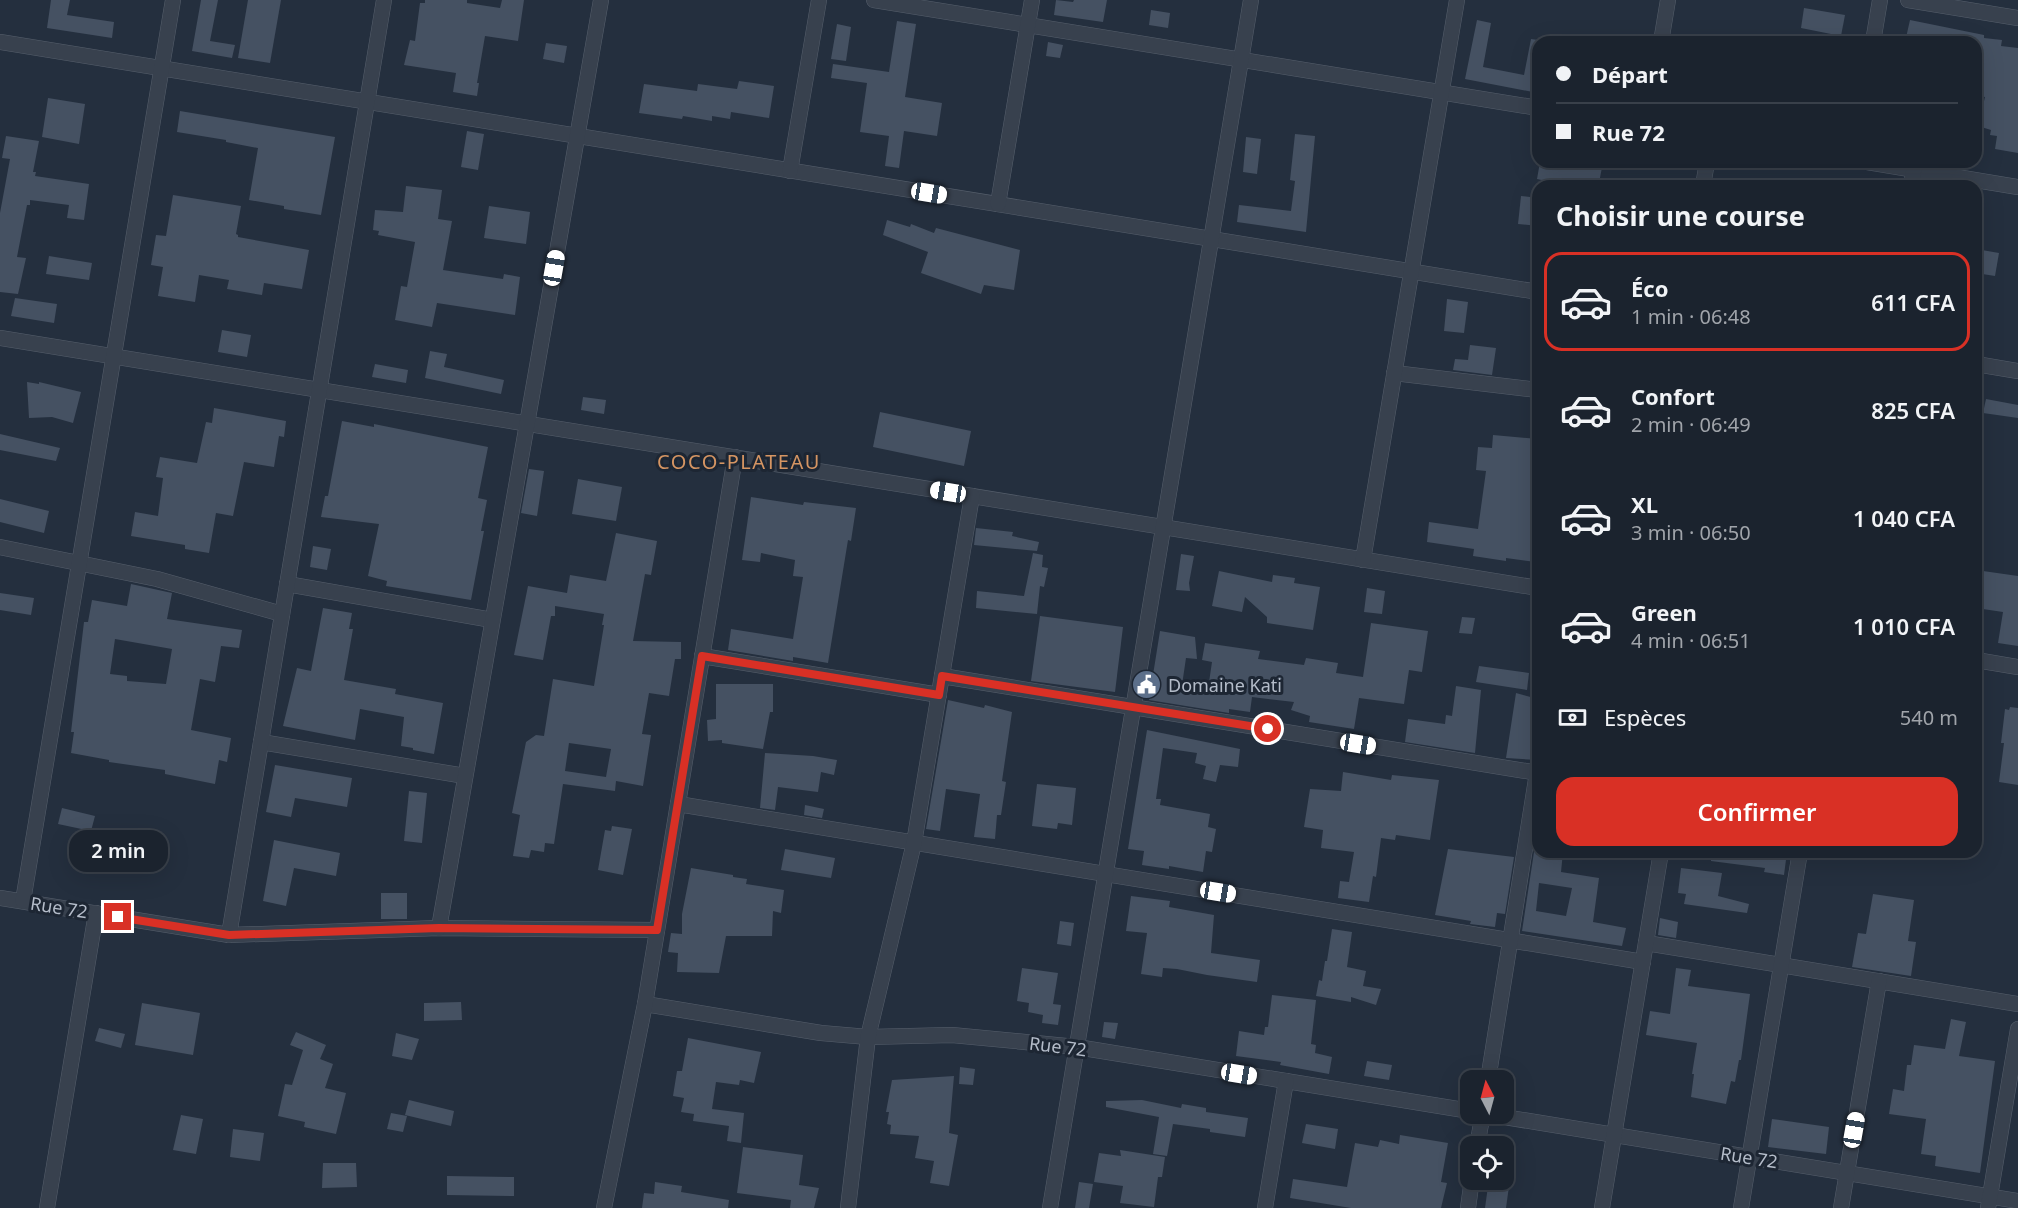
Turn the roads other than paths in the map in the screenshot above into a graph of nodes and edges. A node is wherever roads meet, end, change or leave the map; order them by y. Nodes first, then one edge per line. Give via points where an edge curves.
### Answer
1 (173, 0) edge
2 (384, 0) edge
3 (601, 0) edge
4 (819, 0) edge
5 (874, 0) edge
6 (1032, 0) edge
7 (1251, 0) edge
8 (1456, 0) edge
9 (1668, 0) edge
10 (1880, 0) edge
11 (1908, 0) edge
12 (2018, 18) edge
13 (1028, 25) junction
14 (1662, 36) edge
15 (1874, 36) edge
16 (0, 42) edge
17 (1241, 60) junction
18 (162, 68) junction
19 (1441, 93) junction
20 (368, 102) junction
21 (1532, 107) edge
22 (577, 136) junction
23 (1902, 168) edge
24 (1914, 170) junction
25 (790, 171) junction
26 (1912, 180) edge
27 (1979, 180) edge
28 (1982, 180) edge
29 (2018, 186) edge
30 (998, 204) junction
31 (1211, 239) junction
32 (1411, 272) junction
33 (1532, 291) edge
34 (0, 338) edge
35 (114, 356) junction
36 (1982, 365) edge
37 (2018, 371) edge
38 (1395, 373) junction
39 (1532, 389) edge
40 (320, 390) junction
41 (526, 423) junction
42 (735, 457) junction
43 (972, 496) junction
44 (1163, 527) junction
45 (0, 547) edge
46 (1363, 560) junction
47 (78, 562) junction
48 (287, 584) junction
49 (1532, 587) edge
50 (282, 614) junction
51 (492, 620) junction
52 (702, 656) junction
53 (1982, 661) edge
54 (2018, 667) edge
55 (942, 676) junction
56 (939, 695) junction
57 (1133, 707) junction
58 (261, 742) junction
59 (1532, 772) edge
60 (465, 776) junction
61 (678, 804) junction
62 (1532, 804) edge
63 (914, 843) junction
64 (1660, 858) edge
65 (1799, 858) edge
66 (1106, 874) junction
67 (0, 898) edge
68 (23, 901) junction
69 (96, 913) junction
70 (439, 928) junction
71 (657, 930) junction
72 (229, 935) junction
73 (1510, 940) junction
74 (1646, 943) junction
75 (1643, 962) junction
76 (1781, 965) junction
77 (1879, 981) junction
78 (645, 1004) junction
79 (2018, 1004) edge
80 (2018, 1029) edge
81 (868, 1037) junction
82 (1077, 1047) junction
83 (1490, 1070) edge
84 (1286, 1081) junction
85 (1460, 1109) edge
86 (1514, 1118) edge
87 (1614, 1135) junction
88 (1749, 1157) junction
89 (1847, 1173) junction
90 (1470, 1190) edge
91 (2018, 1201) edge
92 (1989, 1202) edge
93 (46, 1208) edge
94 (604, 1208) edge
95 (848, 1208) edge
96 (1050, 1208) edge
97 (1264, 1208) edge
98 (1468, 1208) edge
99 (1602, 1208) edge
100 (1741, 1208) edge
101 (1841, 1208) edge

1 - 18 street
2 - 20 street
3 - 22 street
4 - 25 street
5 - 13 street
6 - 13 street
7 - 17 street
8 - 19 street
9 - 14 street
10 - 15 street
11 - 12 street
13 - 17 street
13 - 30 street
16 - 18 street
17 - 19 street
17 - 31 street
18 - 20 street
18 - 35 street
19 - 21 street
19 - 32 street
20 - 22 street
20 - 40 street
22 - 25 street
22 - 41 street
23 - 24 street
24 - 26 street
24 - 27 street
25 - 30 street
28 - 29 street
30 - 31 street
31 - 32 street
31 - 44 street
32 - 33 street
32 - 38 street
34 - 35 street
35 - 40 street
35 - 47 street
36 - 37 street
38 - 39 street
38 - 46 street
40 - 41 street
40 - 48 street
41 - 42 street
41 - 51 street
42 - 43 street
42 - 52 street
43 - 44 street
43 - 55 street
44 - 46 street
44 - 57 street
45 - 47 street
46 - 49 street
47 - 50 street
47 - 68 street
48 - 50 street
48 - 51 street
50 - 58 street
51 - 60 street
52 - 56 street
52 - 61 street
53 - 54 street
55 - 56 street
55 - 57 street
56 - 63 street
57 - 59 street
57 - 66 street
58 - 60 street
58 - 72 street
60 - 70 street
61 - 63 street
61 - 71 street
62 - 73 street
63 - 66 street
63 - 81 street
64 - 74 street
65 - 76 street
66 - 73 street
66 - 82 street
67 - 68 street, Rue 72
68 - 69 street, Rue 72
69 - 72 street, Rue 72
69 - 93 street
70 - 71 street, Rue 72
70 - 72 street, Rue 72
71 - 78 street
73 - 75 street
73 - 83 street
74 - 75 street
74 - 76 street
75 - 87 street
76 - 77 street
76 - 88 street
77 - 79 street
77 - 89 street
78 - 81 street, Rue 72
78 - 94 street
80 - 92 street
81 - 82 street, Rue 72 via 952,1035
81 - 95 street
82 - 84 street, Rue 72
82 - 96 street
84 - 85 street, Rue 72
84 - 97 street
86 - 87 street, Rue 72
87 - 88 street, Rue 72
87 - 99 street
88 - 89 street, Rue 72
88 - 100 street
89 - 92 street, Rue 72
89 - 101 street
90 - 98 street
91 - 92 street, Rue 72

